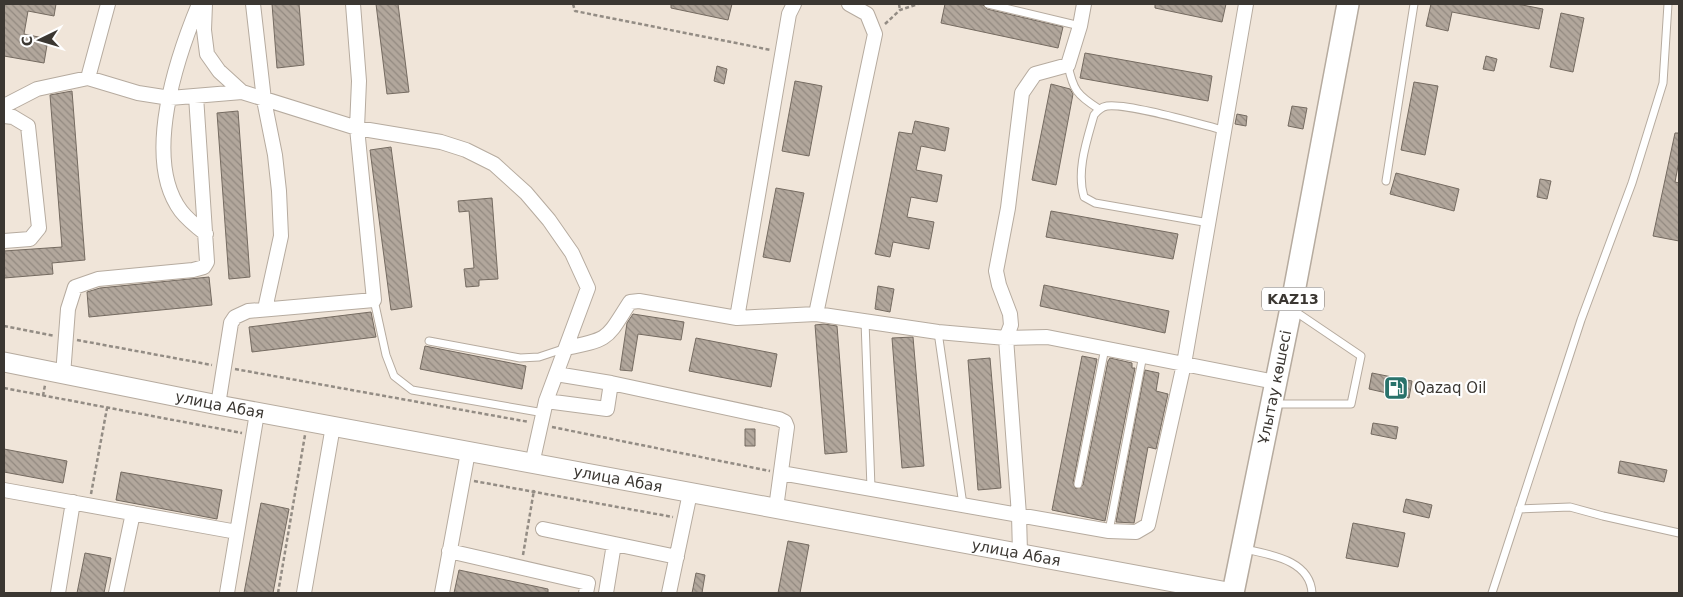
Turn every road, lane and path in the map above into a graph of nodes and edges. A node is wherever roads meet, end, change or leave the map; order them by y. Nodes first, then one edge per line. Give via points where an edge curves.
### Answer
1 (108, 4) edge
2 (198, 4) edge
3 (206, 4) edge
4 (253, 4) edge
5 (353, 4) edge
6 (573, 4) edge
7 (794, 4) edge
8 (848, 4) edge
9 (899, 4) edge
10 (918, 4) edge
11 (988, 4) edge
12 (1084, 4) edge
13 (1246, 4) edge
14 (1348, 4) edge
15 (1414, 4) edge
16 (1668, 4) edge
17 (900, 10) junction
18 (1080, 26) junction
19 (875, 34) junction
20 (782, 52) junction
21 (1068, 65) junction
22 (88, 78) junction
23 (242, 92) junction
24 (196, 96) junction
25 (170, 98) junction
26 (264, 100) junction
27 (4, 106) edge
28 (1099, 109) junction
29 (4, 116) edge
30 (357, 128) junction
31 (1223, 130) junction
32 (1386, 181) dead end
33 (1209, 223) junction
34 (206, 234) junction
35 (4, 242) edge
36 (374, 300) junction
37 (1291, 308) junction
38 (266, 309) junction
39 (816, 314) junction
40 (737, 318) junction
41 (865, 321) junction
42 (4, 326) edge
43 (938, 332) junction
44 (67, 338) junction
45 (1006, 338) junction
46 (429, 341) dead end
47 (566, 348) junction
48 (1105, 348) junction
49 (1143, 356) junction
50 (4, 362) edge
51 (1184, 364) junction
52 (226, 368) junction
53 (556, 374) junction
54 (62, 375) junction
55 (1275, 382) junction
56 (611, 383) junction
57 (4, 388) edge
58 (1271, 404) junction
59 (218, 406) junction
60 (107, 408) junction
61 (257, 413) junction
62 (544, 413) junction
63 (307, 422) junction
64 (333, 426) junction
65 (254, 435) junction
66 (468, 452) junction
67 (532, 464) junction
68 (781, 473) junction
69 (463, 479) junction
70 (1078, 484) dead end
71 (872, 488) junction
72 (4, 490) edge
73 (534, 490) junction
74 (690, 493) junction
75 (73, 502) junction
76 (89, 505) junction
77 (963, 505) junction
78 (776, 508) junction
79 (1519, 508) junction
80 (133, 513) junction
81 (1019, 515) junction
82 (685, 519) junction
83 (544, 529) dead end
84 (1109, 531) junction
85 (237, 532) junction
86 (1679, 534) edge
87 (614, 544) junction
88 (1242, 548) junction
89 (449, 551) junction
90 (1020, 554) junction
91 (677, 557) junction
92 (521, 568) junction
93 (58, 593) edge
94 (116, 593) edge
95 (227, 593) edge
96 (278, 593) edge
97 (304, 593) edge
98 (442, 593) edge
99 (586, 593) edge
100 (606, 593) edge
101 (669, 593) edge
102 (1233, 593) edge
103 (1312, 593) edge
104 (1492, 593) edge

1 - 22 street
2 - 25 street via 176,63
3 - 23 street via 204,30 208,54 219,71
4 - 26 street
5 - 30 street via 360,81
6 - 20 path via 575,11
7 - 20 street
8 - 19 street via 867,14
9 - 17 path
10 - 17 path
11 - 18 lane
12 - 18 street
13 - 31 street
14 - 37 main road, Ұлытау көшесі / KAZ13
15 - 32 lane
16 - 79 lane via 1664,83
17 - 19 path
18 - 21 street
19 - 39 street
20 - 40 street
21 - 28 lane via 1072,87
21 - 45 street via 1036,74 1022,92 1008,208 996,271 1010,314 1011,325
22 - 25 street via 138,93
22 - 27 street via 37,90
23 - 24 street
23 - 26 street
24 - 25 street
24 - 34 street
25 - 34 street via 162,146 171,190 179,209
26 - 30 street
26 - 38 street via 275,155 281,236
28 - 31 lane via 1108,106 1129,109
28 - 33 lane via 1082,162 1080,184 1084,197 1096,203
29 - 35 street via 13,117 28,126 40,228 30,239
30 - 36 street
30 - 47 street via 441,142 466,150 494,164 526,193 572,253 588,288
31 - 33 street
33 - 51 street
34 - 44 street via 207,262 204,267 98,279 75,287 68,309
36 - 38 street
36 - 62 lane via 394,376 412,390
37 - 55 main road, Ұлытау көшесі / KAZ13
37 - 58 lane via 1361,356 1351,404
38 - 52 street via 234,317
39 - 40 street
39 - 41 street
40 - 47 street via 630,302 607,337
41 - 43 street
41 - 71 lane
42 - 44 path
43 - 45 street
43 - 77 lane
44 - 52 path
44 - 54 street
45 - 48 street via 1047,337
45 - 81 street
46 - 47 lane via 520,358 538,357
47 - 53 street
48 - 49 street
48 - 70 lane
49 - 51 street
49 - 84 lane
50 - 54 street, улица Абая
51 - 55 street
51 - 84 street via 1148,525 1136,532
52 - 59 street
52 - 62 path
53 - 56 street
53 - 62 street
54 - 59 street, улица Абая
55 - 58 main road, Ұлытау көшесі / KAZ13
56 - 62 street via 607,409
56 - 68 street via 785,422
57 - 60 path
58 - 88 main road, Ұлытау көшесі / KAZ13
59 - 61 street, улица Абая
60 - 65 path
60 - 76 path
61 - 63 street, улица Абая
61 - 65 street
62 - 67 street
62 - 68 path
63 - 64 street, улица Абая
63 - 96 path
64 - 66 street, улица Абая
64 - 97 street
65 - 85 street
66 - 67 street, улица Абая
66 - 69 street
67 - 74 street, улица Абая
68 - 71 street
68 - 78 street
69 - 73 path
69 - 89 street
71 - 77 street
72 - 75 street
73 - 82 path
73 - 92 path
74 - 78 street, улица Абая
74 - 82 street
75 - 76 street
75 - 93 street
76 - 80 street
77 - 81 street
78 - 90 street, улица Абая
79 - 86 lane via 1570,506
79 - 104 lane
80 - 85 street
80 - 94 street
81 - 84 street
81 - 90 street
82 - 91 street
83 - 87 street
85 - 95 street
87 - 91 street
87 - 100 street
88 - 102 main road, Ұлытау көшесі / KAZ13
88 - 103 lane via 1283,557 1302,570 1312,584
89 - 92 street
89 - 98 street
90 - 102 street, улица Абая
91 - 101 street
92 - 99 street via 588,583

